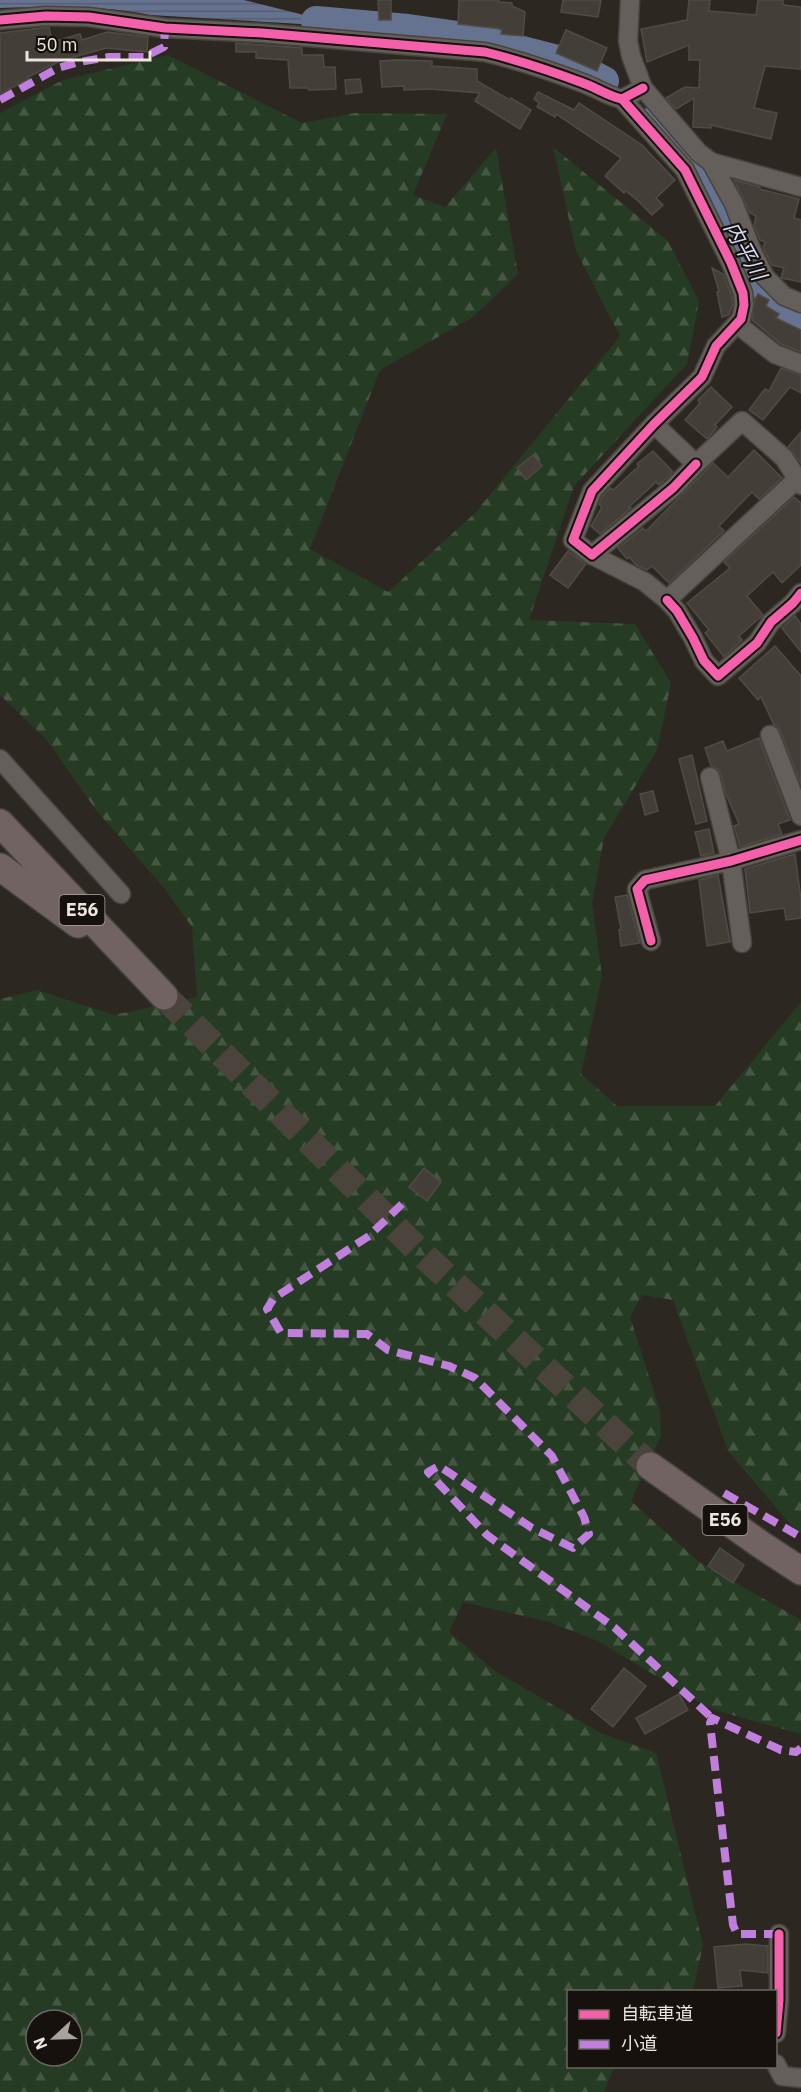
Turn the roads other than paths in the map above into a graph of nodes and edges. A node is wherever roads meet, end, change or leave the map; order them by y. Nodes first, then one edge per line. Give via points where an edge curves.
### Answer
1 (630, 0) edge
2 (0, 20) edge
3 (643, 88) junction
4 (622, 99) junction
5 (711, 162) junction
6 (801, 187) edge
7 (801, 303) edge
8 (736, 324) junction
9 (801, 364) edge
10 (654, 424) junction
11 (696, 464) junction
12 (799, 482) edge
13 (592, 555) junction
14 (801, 593) edge
15 (668, 600) junction
16 (770, 735) dead end
17 (0, 759) edge
18 (710, 777) dead end
19 (801, 816) edge
20 (2, 825) edge
21 (801, 840) edge
22 (730, 861) junction
23 (0, 867) edge
24 (121, 894) dead end
25 (651, 941) dead end
26 (742, 943) dead end
27 (139, 970) junction
28 (164, 996) tunnel mouth
29 (650, 1466) tunnel mouth
30 (760, 1545) junction
31 (801, 1564) edge
32 (801, 1571) edge
33 (779, 1934) dead end
34 (777, 2022) edge
35 (777, 2066) edge
36 (801, 2078) edge

1 - 3 street via 628,41
2 - 4 street via 89,17 165,28 485,52
3 - 4 street
3 - 5 street
4 - 8 street via 685,170 704,205 743,293 741,319
5 - 6 street
5 - 7 street via 765,277 784,296
8 - 9 street via 775,354
8 - 10 street via 716,346 702,376
10 - 11 street
10 - 13 street via 592,491 573,540
11 - 12 street via 742,421 784,458
11 - 13 street
12 - 15 street
13 - 15 street via 645,582
14 - 15 street via 771,622 757,643 718,676 704,661
16 - 19 street
17 - 24 street
18 - 22 street
20 - 27 highway, E56
21 - 22 street
22 - 25 street via 645,880 637,889
22 - 26 street
23 - 27 highway
27 - 28 highway, E56
29 - 30 highway, E56
30 - 31 highway
30 - 32 highway, E56
33 - 34 street
35 - 36 street via 782,2076

